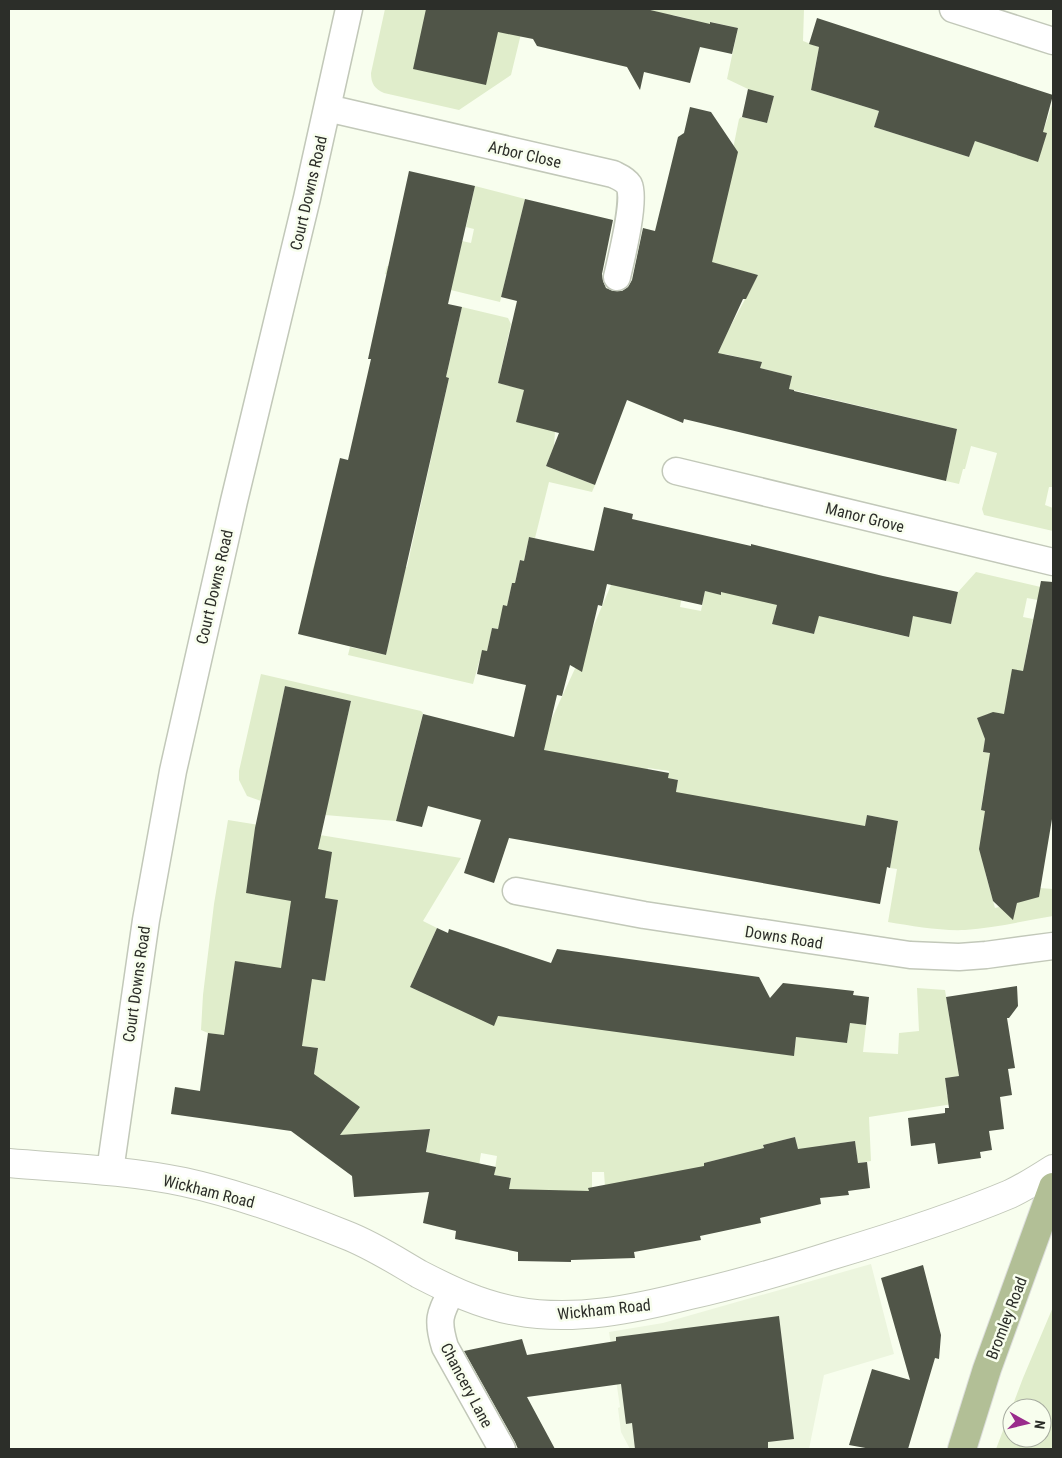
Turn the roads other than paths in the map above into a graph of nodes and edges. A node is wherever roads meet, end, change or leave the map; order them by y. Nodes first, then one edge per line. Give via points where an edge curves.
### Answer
1 (349, 9) edge
2 (953, 9) edge
3 (1053, 41) edge
4 (327, 108) junction
5 (617, 278) dead end
6 (676, 471) dead end
7 (1053, 562) edge
8 (516, 891) dead end
9 (1053, 946) edge
10 (9, 1163) edge
11 (1053, 1170) edge
12 (110, 1171) junction
13 (1053, 1187) edge
14 (452, 1291) junction
15 (502, 1449) edge
16 (962, 1449) edge

1 - 4 street, Court Downs Road
2 - 3 street
4 - 5 street, Arbor Close via 613,174 625,181 630,187 631,201
4 - 12 street, Court Downs Road via 173,771 146,920
6 - 7 street, Manor Grove
8 - 9 street, Downs Road via 644,915 910,955 959,957
10 - 12 main road, Wickham Road
11 - 14 main road, Wickham Road via 1012,1193 913,1230 797,1267 650,1304 596,1313 541,1315 488,1305
12 - 14 main road, Wickham Road via 194,1185 278,1210 362,1241
13 - 16 main road, Bromley Road via 987,1369
14 - 15 street, Chancery Lane via 442,1309 440,1322 444,1347

